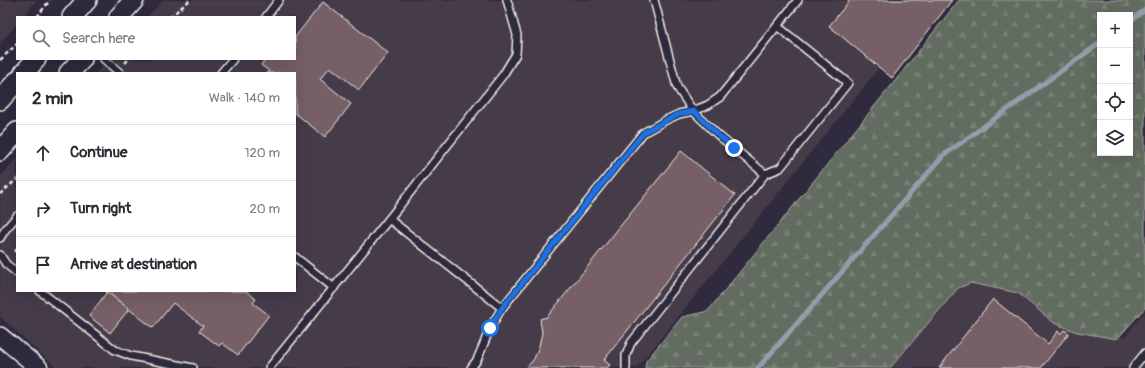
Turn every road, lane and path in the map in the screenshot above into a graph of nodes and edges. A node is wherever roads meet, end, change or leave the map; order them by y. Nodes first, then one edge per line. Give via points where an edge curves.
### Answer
1 (50, 0) edge
2 (87, 0) edge
3 (134, 0) edge
4 (190, 0) edge
5 (279, 0) edge
6 (507, 0) edge
7 (654, 0) edge
8 (798, 0) edge
9 (38, 16) edge
10 (73, 16) edge
11 (120, 16) edge
12 (171, 16) edge
13 (267, 16) edge
14 (777, 26) junction
15 (16, 45) edge
16 (0, 60) edge
17 (35, 60) edge
18 (81, 60) edge
19 (105, 60) edge
20 (232, 60) edge
21 (25, 72) edge
22 (70, 72) edge
23 (119, 72) edge
24 (222, 72) edge
25 (16, 82) edge
26 (0, 100) edge
27 (694, 111) junction
28 (16, 133) edge
29 (0, 151) edge
30 (765, 174) junction
31 (16, 180) edge
32 (0, 194) edge
33 (16, 217) edge
34 (389, 219) junction
35 (0, 238) edge
36 (0, 255) edge
37 (296, 258) edge
38 (16, 272) edge
39 (334, 288) junction
40 (41, 292) edge
41 (502, 308) junction
42 (0, 336) edge
43 (1145, 354) edge
44 (39, 368) edge
45 (193, 368) edge
46 (269, 368) edge
47 (471, 368) edge
48 (626, 368) edge
49 (1133, 368) edge

1 - 9 path
2 - 10 main road
3 - 11 main road
4 - 12 path
5 - 13 lane
6 - 34 lane via 517,35 516,54 504,75
7 - 27 lane via 677,87
8 - 14 lane
14 - 27 lane via 720,97
14 - 30 lane via 848,83 780,168
15 - 16 path
17 - 21 main road
18 - 22 main road
19 - 23 lane
20 - 24 lane
25 - 26 main road
27 - 30 lane via 719,136
27 - 41 lane via 679,114 644,132
28 - 29 main road
30 - 48 lane via 631,343 626,355
31 - 32 path
33 - 35 lane
34 - 39 lane
34 - 41 lane
36 - 38 lane
37 - 39 lane
39 - 46 lane
40 - 45 lane via 115,350 131,356
41 - 47 lane
42 - 44 street
43 - 49 lane

